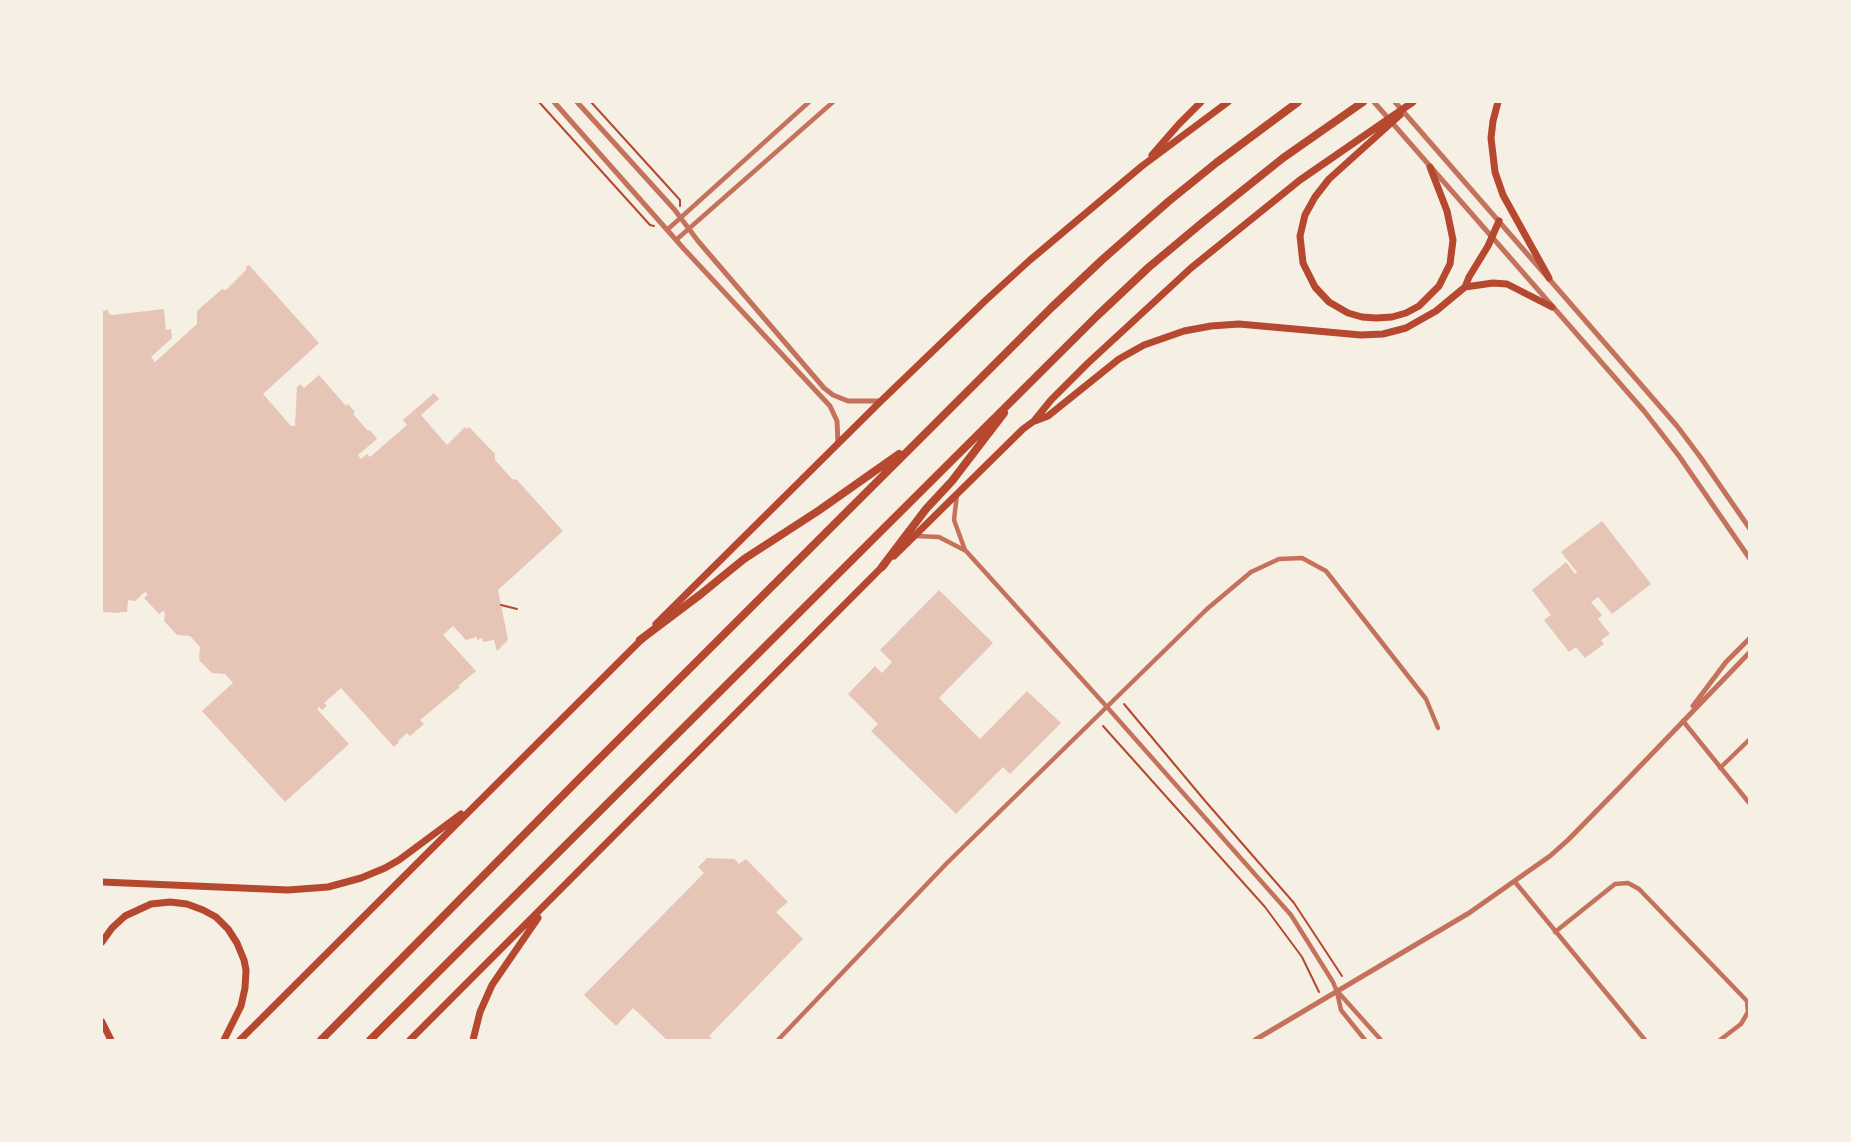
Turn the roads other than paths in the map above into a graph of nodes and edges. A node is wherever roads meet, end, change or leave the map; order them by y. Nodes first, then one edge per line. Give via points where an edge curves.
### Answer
1 (554, 102) edge
2 (578, 102) edge
3 (809, 102) edge
4 (832, 102) edge
5 (1201, 102) edge
6 (1228, 102) edge
7 (1298, 102) edge
8 (1374, 102) edge
9 (1395, 102) edge
10 (1414, 102) edge
11 (1498, 102) edge
12 (1360, 103) edge
13 (1378, 130) junction
14 (1142, 166) junction
15 (1430, 167) junction
16 (681, 217) junction
17 (1499, 221) junction
18 (690, 229) junction
19 (667, 230) junction
20 (1492, 237) junction
21 (677, 240) junction
22 (1549, 278) junction
23 (1465, 287) junction
24 (1552, 307) junction
25 (1026, 386) junction
26 (881, 401) junction
27 (1034, 421) junction
28 (916, 442) junction
29 (838, 444) junction
30 (957, 495) junction
31 (1749, 528) edge
32 (915, 536) junction
33 (966, 551) junction
34 (1749, 559) edge
35 (882, 567) junction
36 (1749, 638) edge
37 (640, 640) junction
38 (1749, 652) edge
39 (1107, 707) junction
40 (1683, 721) junction
41 (1438, 728) dead end
42 (1749, 739) edge
43 (1720, 768) junction
44 (480, 801) junction
45 (1749, 804) edge
46 (1514, 881) junction
47 (102, 882) edge
48 (548, 903) junction
49 (1555, 932) junction
50 (102, 942) edge
51 (1337, 992) junction
52 (102, 1022) edge
53 (111, 1041) edge
54 (224, 1041) edge
55 (240, 1041) edge
56 (321, 1041) edge
57 (370, 1041) edge
58 (410, 1041) edge
59 (473, 1041) edge
60 (778, 1041) edge
61 (1255, 1041) edge
62 (1365, 1041) edge
63 (1381, 1041) edge
64 (1645, 1041) edge
65 (1720, 1041) edge

1 - 19 street
2 - 16 street
3 - 16 street
4 - 18 street
5 - 14 main road
6 - 14 main road
7 - 28 highway via 1123,241
8 - 15 street
9 - 17 street
10 - 13 main road
11 - 22 main road via 1491,138 1497,180
12 - 25 highway via 1188,234
13 - 15 main road via 1329,179 1303,221 1300,242 1305,269 1334,306 1362,317 1392,317 1419,306 1439,286 1450,264 1453,234
13 - 27 main road via 1283,193 1191,268 1081,370
14 - 26 main road via 1006,281
15 - 20 street
16 - 18 street
16 - 19 street
17 - 20 main road
17 - 22 street
18 - 21 street
18 - 26 street via 829,392 848,401
19 - 21 street
20 - 23 main road
20 - 24 street
21 - 29 street via 830,406 837,421
22 - 31 street via 1687,438
23 - 24 main road via 1507,284
23 - 27 main road via 1422,320 1383,334 1239,324 1175,334 1119,359
24 - 34 street via 1659,430
25 - 35 highway
25 - 57 highway
26 - 29 main road
27 - 30 main road
28 - 37 highway via 744,559
28 - 56 highway
29 - 37 main road
30 - 32 main road
30 - 33 street via 954,520
32 - 33 street via 939,537
32 - 35 main road
33 - 39 street
35 - 48 main road
36 - 40 street
37 - 44 main road
38 - 40 street
39 - 41 street via 1251,572 1279,559 1302,558 1326,571 1426,699
39 - 51 street via 1282,905
39 - 60 street via 947,863
40 - 43 street
40 - 46 street via 1567,841
42 - 43 street
43 - 45 street
44 - 47 main road via 399,860 339,885 297,890
44 - 55 main road
46 - 49 street
46 - 51 street
48 - 58 main road
48 - 59 main road via 492,985
49 - 64 street
49 - 65 street via 1615,884 1628,883 1639,889 1747,1000 1748,1012 1741,1024
50 - 54 main road via 125,916 151,904 187,904 216,918 237,943 246,970 241,1006
51 - 61 street
51 - 62 street via 1341,1010
51 - 63 street
52 - 53 main road

